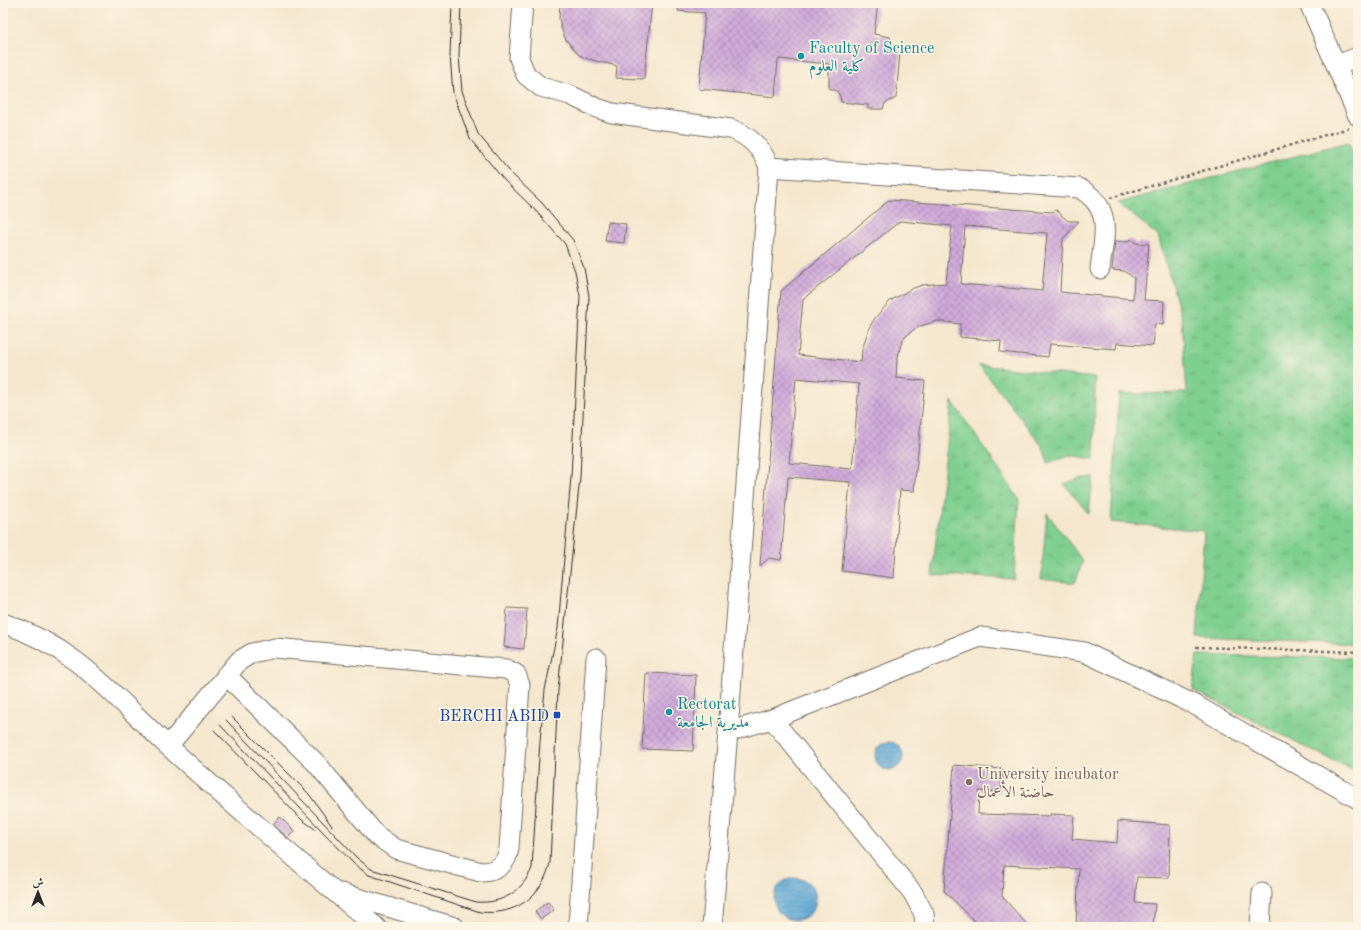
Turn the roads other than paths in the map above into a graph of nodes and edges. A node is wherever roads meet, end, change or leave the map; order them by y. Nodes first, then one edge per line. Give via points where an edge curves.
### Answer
1 (523, 3) edge
2 (1309, 3) edge
3 (1358, 57) edge
4 (1337, 65) junction
5 (1354, 122) edge
6 (769, 167) junction
7 (1100, 270) dead end
8 (3, 623) edge
9 (596, 658) dead end
10 (226, 675) junction
11 (772, 719) junction
12 (728, 732) junction
13 (168, 746) junction
14 (1358, 799) edge
15 (333, 890) junction
16 (1262, 893) dead end
17 (376, 927) edge
18 (455, 927) edge
19 (578, 927) edge
20 (712, 927) edge
21 (925, 927) edge
22 (1260, 927) edge

1 - 6 street via 519,58 526,75 533,82 612,113 731,129 755,144
2 - 4 street
3 - 4 street
4 - 5 street
6 - 7 street via 1079,188 1091,195 1100,206 1104,219
6 - 12 street
8 - 13 street via 26,631 64,651 98,677
9 - 19 street
10 - 10 street via 245,656 259,650 274,648 511,671 519,678 520,685 509,848 506,860 493,871 481,872 388,845 376,835 316,763
10 - 13 street
11 - 12 street
11 - 14 street via 980,637 1084,652 1195,705
11 - 21 street via 913,892 924,914
12 - 20 street
13 - 15 street
15 - 17 street
15 - 18 street
16 - 22 street

